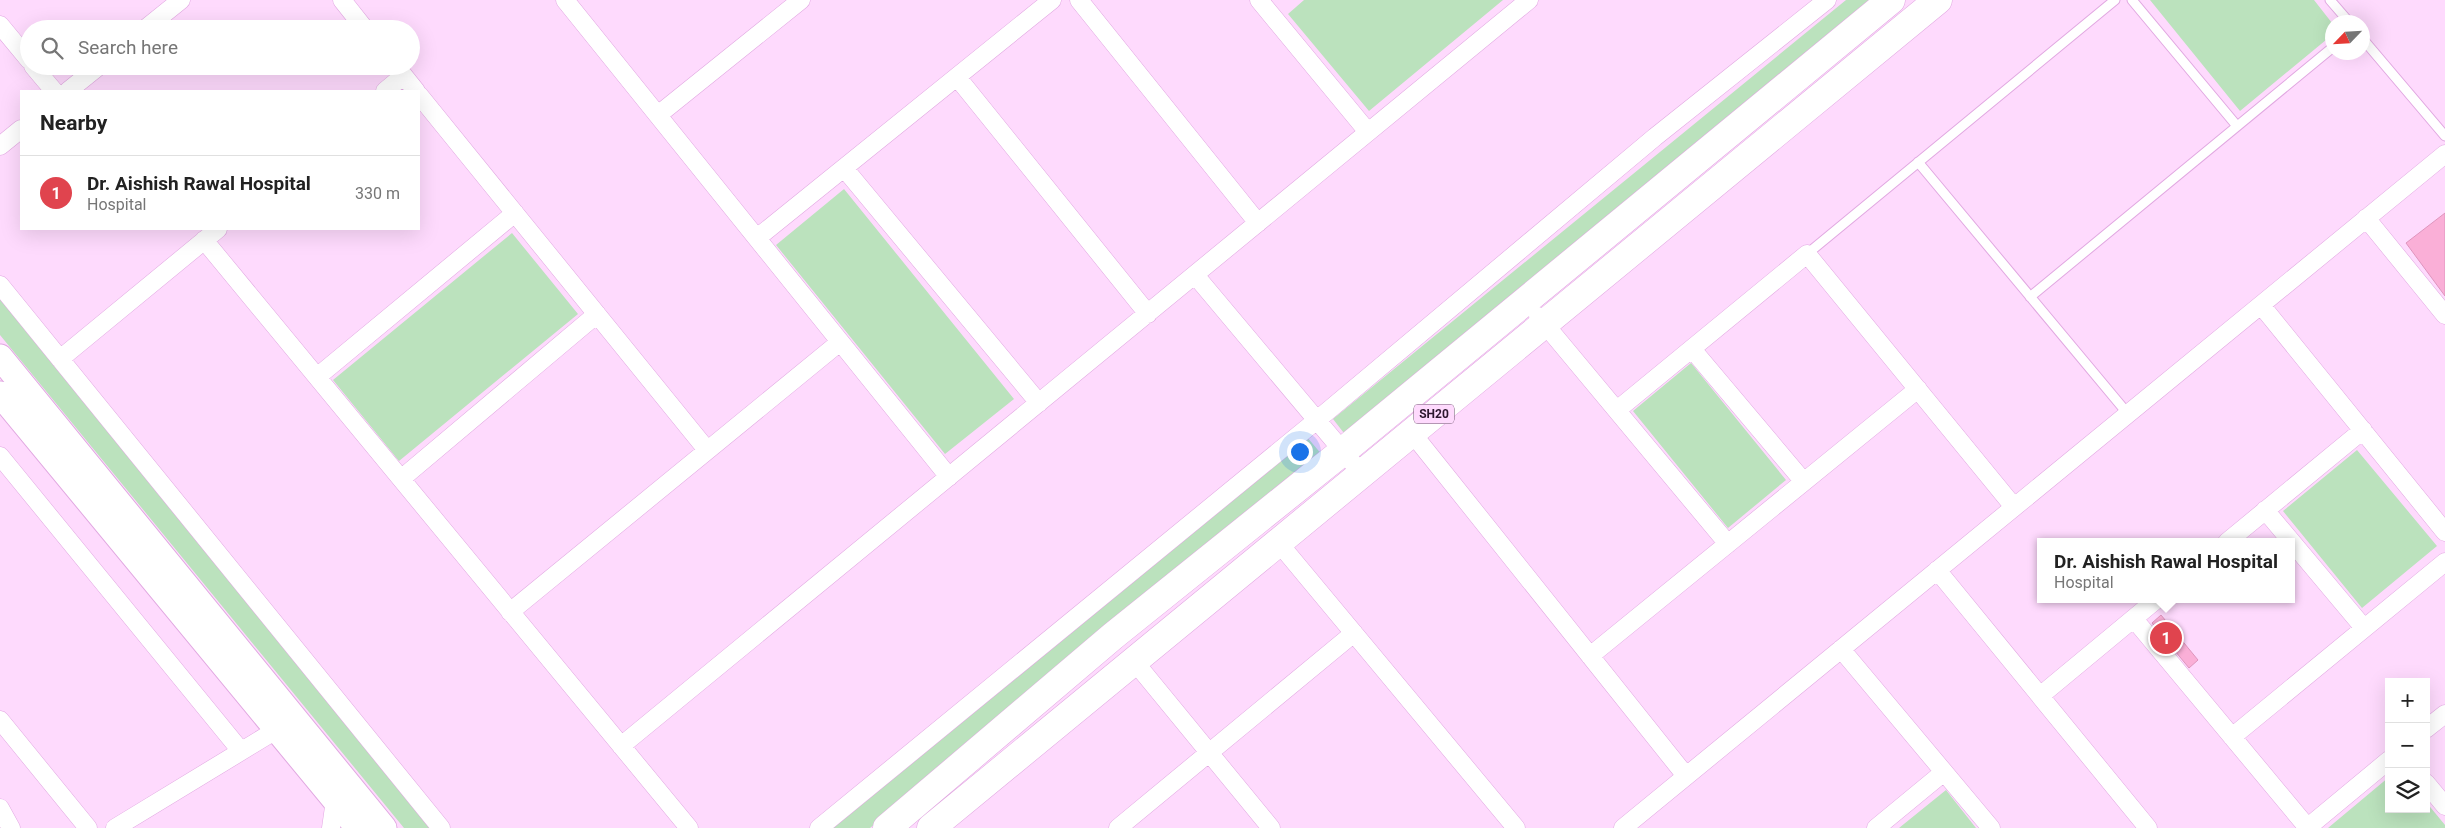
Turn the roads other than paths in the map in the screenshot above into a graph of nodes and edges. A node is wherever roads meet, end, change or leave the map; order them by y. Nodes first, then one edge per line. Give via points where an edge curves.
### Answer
1 (181, 0) edge
2 (342, 0) edge
3 (565, 0) edge
4 (801, 0) edge
5 (1052, 0) edge
6 (1079, 0) edge
7 (1529, 0) edge
8 (1827, 0) edge
9 (1891, 0) edge
10 (1938, 0) edge
11 (2115, 0) edge
12 (2132, 0) edge
13 (2330, 0) edge
14 (1269, 3) edge
15 (2343, 15) edge
16 (156, 20) edge
17 (358, 20) edge
18 (0, 25) edge
19 (2370, 47) edge
20 (20, 49) edge
21 (2325, 54) edge
22 (41, 75) edge
23 (88, 75) edge
24 (397, 75) edge
25 (403, 75) edge
26 (957, 77) junction
27 (53, 90) edge
28 (69, 90) edge
29 (386, 90) edge
30 (415, 90) edge
31 (420, 96) edge
32 (658, 115) junction
33 (2237, 126) junction
34 (20, 130) edge
35 (1368, 132) junction
36 (2445, 136) edge
37 (0, 146) edge
38 (2445, 154) edge
39 (1918, 162) junction
40 (844, 168) junction
41 (515, 213) junction
42 (2366, 218) junction
43 (1258, 223) junction
44 (217, 230) edge
45 (757, 238) junction
46 (204, 240) junction
47 (1807, 254) junction
48 (1195, 275) junction
49 (0, 285) edge
50 (2030, 297) junction
51 (1525, 301) junction
52 (2261, 305) junction
53 (597, 314) junction
54 (1148, 314) junction
55 (2445, 315) edge
56 (1544, 323) junction
57 (840, 342) junction
58 (1692, 349) junction
59 (0, 357) edge
60 (60, 359) junction
61 (317, 377) junction
62 (1918, 389) junction
63 (0, 394) edge
64 (1039, 403) junction
65 (1617, 410) junction
66 (2128, 414) junction
67 (1317, 420) junction
68 (2362, 430) junction
69 (1412, 433) junction
70 (707, 450) junction
71 (1342, 452) junction
72 (0, 456) edge
73 (1362, 474) junction
74 (949, 477) junction
75 (401, 479) junction
76 (1804, 482) junction
77 (2014, 507) junction
78 (2265, 510) junction
79 (2445, 532) edge
80 (2232, 538) edge
81 (2288, 538) edge
82 (1278, 542) junction
83 (1728, 544) junction
84 (2295, 546) edge
85 (2445, 562) edge
86 (1937, 570) junction
87 (2152, 603) edge
88 (510, 612) junction
89 (2134, 619) junction
90 (2364, 628) junction
91 (1354, 633) junction
92 (1841, 649) junction
93 (1590, 656) junction
94 (1134, 661) junction
95 (2040, 696) junction
96 (2445, 714) edge
97 (0, 720) edge
98 (286, 724) junction
99 (2430, 726) edge
100 (2232, 736) junction
101 (621, 746) junction
102 (241, 751) junction
103 (1209, 753) junction
104 (2385, 763) edge
105 (1944, 772) junction
106 (1686, 776) junction
107 (2430, 787) edge
108 (335, 800) junction
109 (2445, 806) edge
110 (0, 808) edge
111 (2142, 826) edge
112 (11, 828) edge
113 (88, 828) edge
114 (115, 828) edge
115 (331, 828) edge
116 (358, 828) edge
117 (384, 828) edge
118 (441, 828) edge
119 (688, 828) edge
120 (818, 828) edge
121 (887, 828) edge
122 (931, 828) edge
123 (1118, 828) edge
124 (1271, 828) edge
125 (1516, 828) edge
126 (1623, 828) edge
127 (1876, 828) edge
128 (1991, 828) edge
129 (2307, 828) edge

1 - 16 street
2 - 17 street
3 - 32 street
4 - 32 street
5 - 26 street
6 - 43 street
7 - 35 street
8 - 67 street via 1655,137
9 - 51 main road, SH20
10 - 56 main road, SH20
11 - 39 lane
12 - 33 lane
13 - 15 lane
14 - 35 street
18 - 20 street
19 - 36 lane
21 - 33 lane
22 - 27 street
23 - 28 street
24 - 29 street
25 - 30 street
26 - 40 street
26 - 54 street
31 - 41 street
32 - 45 street
33 - 50 lane
34 - 37 street
35 - 43 street
38 - 42 street
39 - 47 lane
39 - 50 lane
40 - 45 street
40 - 64 street
41 - 53 street
41 - 61 street
42 - 52 street
42 - 55 street
43 - 48 street
44 - 46 street
45 - 57 street
46 - 60 street
46 - 61 street
47 - 58 street
47 - 62 street
48 - 54 street
48 - 67 street
49 - 60 street
50 - 66 lane
51 - 56 street
51 - 71 main road, SH20
52 - 66 street
52 - 68 street
53 - 70 street
53 - 75 street
54 - 64 street
56 - 65 street
56 - 69 main road, SH20
57 - 70 street
57 - 74 street
58 - 65 street
58 - 76 street
59 - 98 street
60 - 118 street
61 - 75 street
62 - 76 street
62 - 77 street
63 - 98 street
64 - 74 street
65 - 83 street
66 - 77 street
67 - 71 street
67 - 120 street
68 - 78 street
68 - 79 street
69 - 73 main road, SH20
69 - 93 street
70 - 88 street
71 - 73 street
71 - 121 main road, SH20 via 1113,636
72 - 102 street
73 - 82 main road, SH20
74 - 101 street
75 - 88 street
76 - 83 street
77 - 86 street
78 - 80 street
78 - 81 street
82 - 91 street
82 - 94 main road, SH20
83 - 93 street
84 - 90 street
85 - 90 street
86 - 92 street
86 - 95 street
87 - 89 street
88 - 101 street
89 - 95 street
89 - 100 street
90 - 100 street
91 - 103 street
91 - 125 street
92 - 105 street
92 - 106 street
93 - 106 street
94 - 103 street
94 - 122 main road, SH20
95 - 111 street
96 - 99 street
97 - 113 street
98 - 102 street
98 - 108 street
98 - 117 street
100 - 129 street
101 - 119 street
102 - 114 street
103 - 123 street
103 - 124 street
104 - 129 street
105 - 127 street
105 - 128 street
106 - 126 street
107 - 109 street
108 - 115 street
108 - 116 street
110 - 112 street

